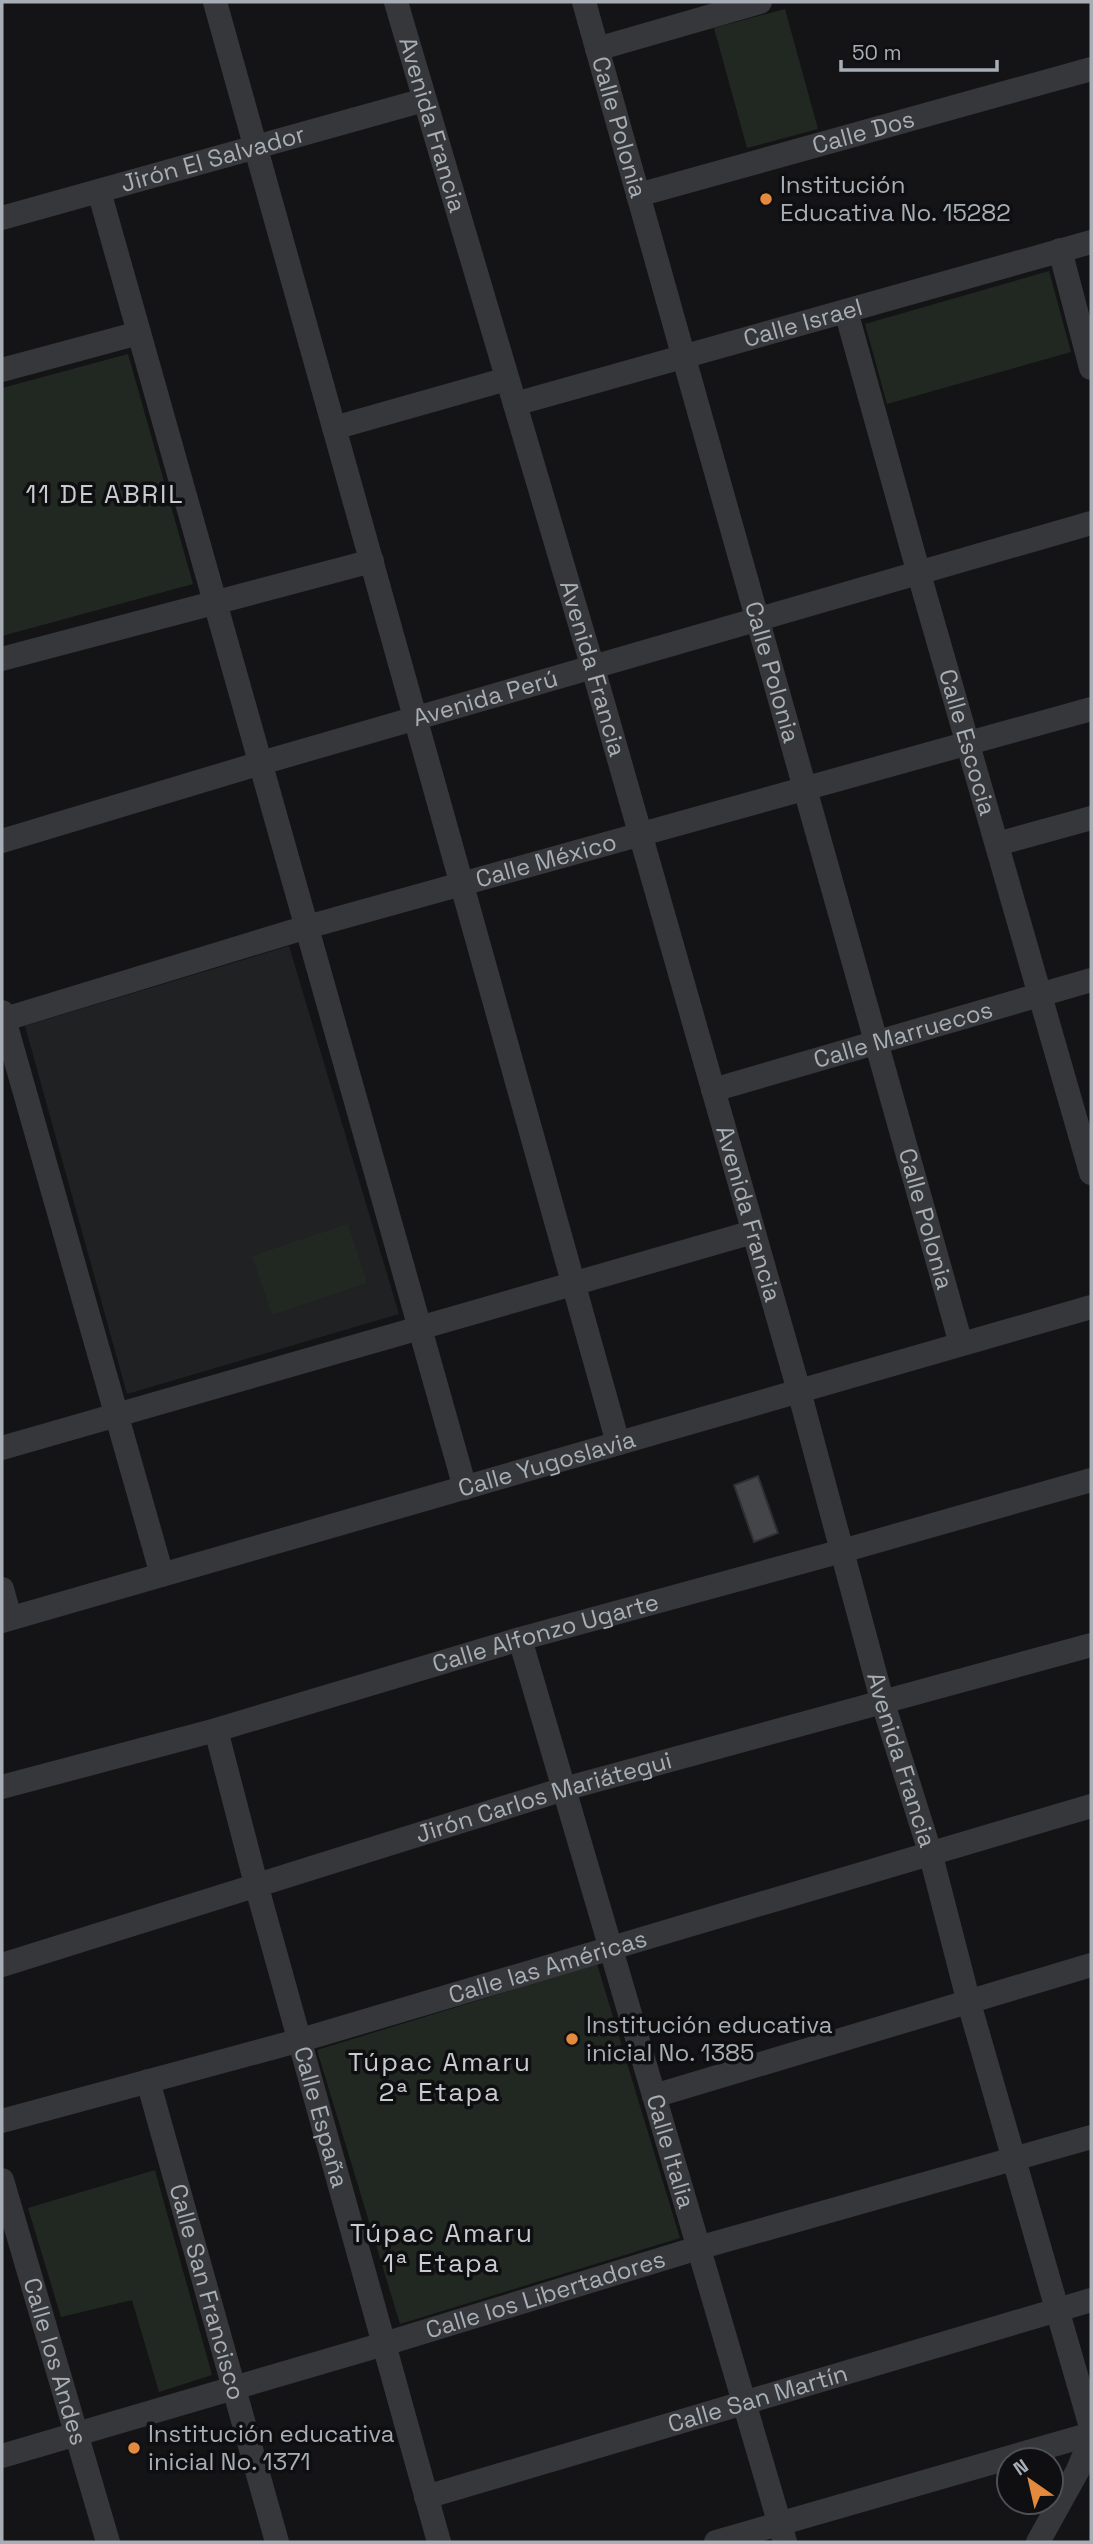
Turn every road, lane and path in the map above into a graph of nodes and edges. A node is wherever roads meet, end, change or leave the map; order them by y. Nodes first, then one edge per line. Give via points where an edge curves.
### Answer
1 (215, 2) edge
2 (396, 2) edge
3 (584, 2) edge
4 (760, 2) edge
5 (597, 49) junction
6 (1091, 69) edge
7 (424, 100) junction
8 (256, 147) junction
9 (99, 191) junction
10 (638, 195) junction
11 (2, 218) edge
12 (1091, 242) edge
13 (1060, 250) junction
14 (846, 311) junction
15 (139, 333) junction
16 (684, 356) junction
17 (1091, 368) edge
18 (2, 370) edge
19 (507, 379) junction
20 (515, 404) junction
21 (334, 428) junction
22 (1091, 523) edge
23 (372, 561) junction
24 (919, 574) junction
25 (216, 602) junction
26 (758, 620) junction
27 (2, 659) edge
28 (593, 668) junction
29 (1091, 711) edge
30 (416, 719) junction
31 (967, 744) junction
32 (261, 763) junction
33 (805, 789) junction
34 (1091, 818) edge
35 (639, 836) junction
36 (2, 841) edge
37 (997, 844) junction
38 (461, 884) junction
39 (307, 927) junction
40 (1091, 981) edge
41 (1041, 995) junction
42 (2, 1017) edge
43 (877, 1042) junction
44 (713, 1090) junction
45 (1087, 1142) edge
46 (1091, 1173) edge
47 (753, 1232) junction
48 (573, 1284) junction
49 (1091, 1307) edge
50 (420, 1328) junction
51 (961, 1345) junction
52 (799, 1391) junction
53 (117, 1415) junction
54 (618, 1443) junction
55 (2, 1448) edge
56 (1091, 1480) edge
57 (465, 1488) junction
58 (842, 1551) junction
59 (162, 1574) junction
60 (2, 1589) edge
61 (6, 1620) edge
62 (520, 1639) junction
63 (1091, 1645) edge
64 (882, 1700) junction
65 (216, 1730) junction
66 (2, 1787) edge
67 (564, 1789) junction
68 (1091, 1806) edge
69 (930, 1852) junction
70 (256, 1884) junction
71 (611, 1949) junction
72 (2, 1965) edge
73 (1091, 1965) edge
74 (969, 2003) junction
75 (300, 2040) junction
76 (148, 2081) junction
77 (654, 2096) junction
78 (2, 2121) edge
79 (1091, 2137) edge
80 (1014, 2160) junction
81 (2, 2180) edge
82 (698, 2248) junction
83 (1091, 2300) edge
84 (1057, 2310) junction
85 (384, 2344) junction
86 (234, 2387) junction
87 (744, 2404) junction
88 (1091, 2427) edge
89 (75, 2434) junction
90 (1091, 2437) edge
91 (2, 2456) edge
92 (1084, 2467) edge
93 (426, 2497) junction
94 (782, 2533) edge
95 (107, 2542) edge
96 (277, 2542) edge
97 (439, 2542) edge
98 (716, 2542) edge
99 (1038, 2542) edge

1 - 8 street
2 - 7 street, Avenida Francia
3 - 5 street, Calle Polonia
4 - 5 street
5 - 10 street, Calle Polonia
6 - 10 street, Calle Dos
7 - 8 street, Jirón El Salvador
7 - 19 street, Avenida Francia
8 - 9 street, Jirón El Salvador
8 - 21 street
9 - 11 street, Jirón El Salvador
9 - 15 street
10 - 16 street, Calle Polonia
12 - 13 street, Calle Israel
13 - 14 street, Calle Israel
13 - 17 street
14 - 16 street, Calle Israel
14 - 24 street, Calle Escocia
15 - 18 street
15 - 25 street
16 - 20 street, Calle Israel
16 - 26 street, Calle Polonia
19 - 20 street, Avenida Francia
19 - 21 street
20 - 28 street, Avenida Francia
21 - 23 street
22 - 24 street, Avenida Perú
23 - 25 street
23 - 30 street
24 - 26 street, Avenida Perú
24 - 31 street, Calle Escocia
25 - 27 street
25 - 32 street
26 - 28 street, Avenida Perú
26 - 33 street, Calle Polonia
28 - 30 street, Avenida Perú
28 - 35 street, Avenida Francia
29 - 31 street, Calle México
30 - 32 street, Avenida Perú
30 - 38 street
31 - 33 street, Calle México
31 - 37 street, Calle Escocia
32 - 36 street, Avenida Perú
32 - 39 street
33 - 35 street, Calle México
33 - 43 street, Calle Polonia
34 - 37 street
35 - 38 street, Calle México
35 - 44 street, Avenida Francia
37 - 41 street, Calle Escocia
38 - 39 street, Calle México
38 - 48 street
39 - 42 street, Calle México
39 - 50 street
40 - 41 street, Calle Marruecos
41 - 43 street, Calle Marruecos
41 - 45 street, Calle Escocia
42 - 53 street
43 - 44 street, Calle Marruecos
43 - 51 street, Calle Polonia
44 - 47 street, Avenida Francia
45 - 46 street, Calle Escocia
47 - 48 street
47 - 52 street, Avenida Francia
48 - 50 street
48 - 54 street
49 - 51 street, Calle Yugoslavia
50 - 53 street
50 - 57 street
51 - 52 street, Calle Yugoslavia
52 - 54 street, Calle Yugoslavia
52 - 58 street, Avenida Francia
53 - 55 street
53 - 59 street
54 - 57 street, Calle Yugoslavia
56 - 58 street, Calle Alfonzo Ugarte
57 - 59 street, Calle Yugoslavia
58 - 62 street, Calle Alfonzo Ugarte
58 - 64 street, Avenida Francia
59 - 61 street, Calle Yugoslavia
60 - 61 street
62 - 65 street, Calle Alfonzo Ugarte
62 - 67 street, Calle Italia
63 - 64 street, Jirón Carlos Mariátegui
64 - 67 street, Jirón Carlos Mariátegui
64 - 69 street, Avenida Francia
65 - 66 street, Calle Alfonzo Ugarte
65 - 70 street, Calle España
67 - 70 street, Jirón Carlos Mariátegui
67 - 71 street, Calle Italia
68 - 69 street, Calle las Américas
69 - 71 street, Calle las Américas
69 - 74 street, Avenida Francia
70 - 72 street, Jirón Carlos Mariátegui
70 - 75 street, Calle España
71 - 75 street, Calle las Américas
71 - 77 street, Calle Italia
73 - 74 street
74 - 77 street
74 - 80 street, Avenida Francia
75 - 76 street, Calle las Américas
75 - 85 street, Calle España
76 - 78 street, Calle las Américas
76 - 86 street, Calle San Francisco
77 - 82 street, Calle Italia
79 - 80 street, Calle los Libertadores
80 - 82 street, Calle los Libertadores
80 - 84 street, Avenida Francia
81 - 89 street, Calle los Andes
82 - 85 street, Calle los Libertadores
82 - 87 street, Calle Italia
83 - 84 street, Calle San Martín
84 - 87 street, Calle San Martín
84 - 88 street, Avenida Francia
85 - 86 street, Calle los Libertadores
85 - 93 street, Calle España
86 - 89 street, Calle los Libertadores
86 - 96 street, Calle San Francisco
87 - 93 street, Calle San Martín
87 - 94 street, Calle Italia
89 - 91 street, Calle los Libertadores
89 - 95 street, Calle los Andes
90 - 92 street
90 - 94 street
92 - 99 street
93 - 97 street, Calle España
94 - 98 street

